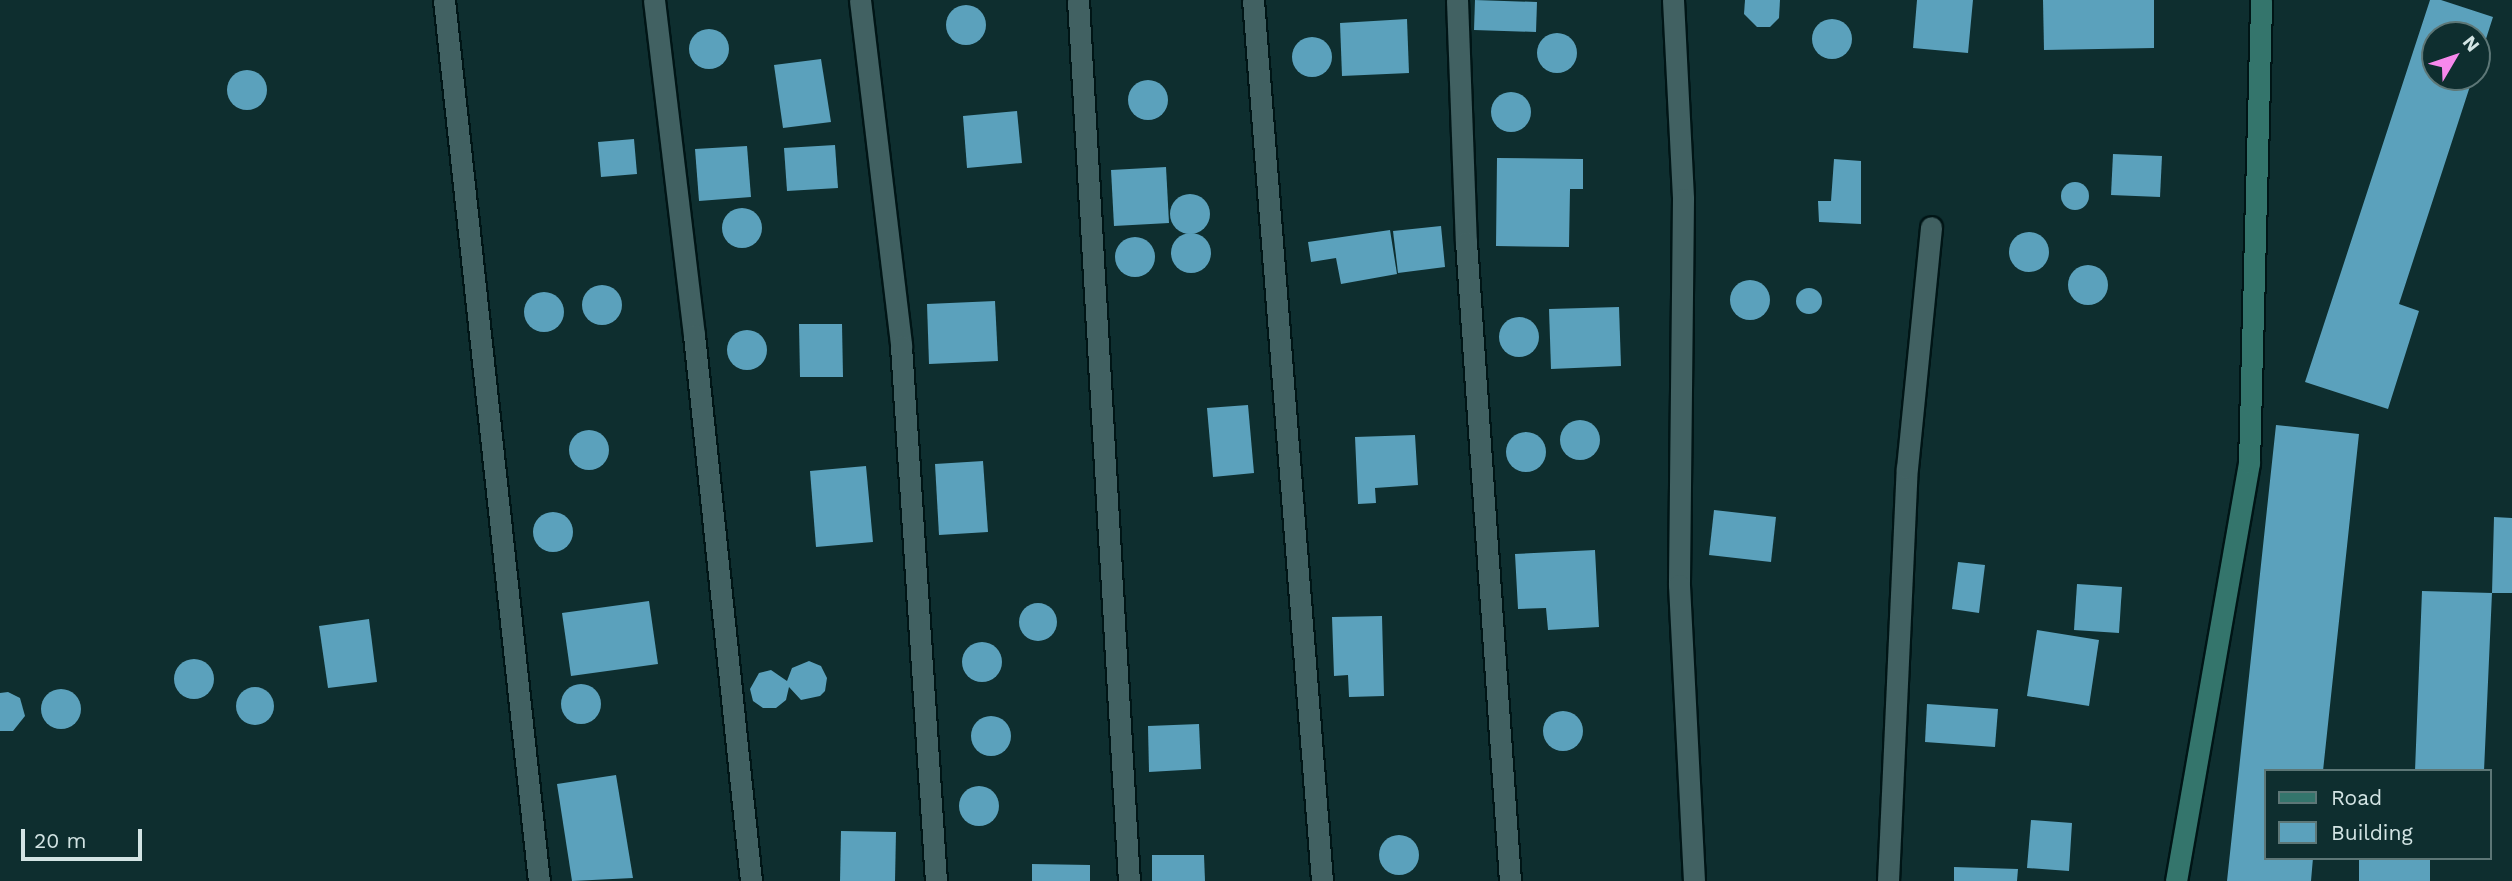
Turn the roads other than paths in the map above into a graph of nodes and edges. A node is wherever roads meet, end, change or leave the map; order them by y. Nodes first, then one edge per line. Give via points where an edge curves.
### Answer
1 (444, 0) edge
2 (654, 0) edge
3 (860, 0) edge
4 (1078, 0) edge
5 (1253, 0) edge
6 (1457, 0) edge
7 (1673, 0) edge
8 (2261, 0) edge
9 (1931, 227) dead end
10 (539, 881) edge
11 (751, 881) edge
12 (936, 881) edge
13 (1129, 881) edge
14 (1322, 881) edge
15 (1510, 881) edge
16 (1695, 881) edge
17 (1888, 881) edge
18 (2176, 881) edge

1 - 10 street
2 - 11 street
3 - 12 street via 901,346
4 - 13 street
5 - 14 street
6 - 15 street via 1466,242
7 - 16 street via 1683,199 1679,585
8 - 18 street via 2249,463
9 - 17 street via 1907,468

